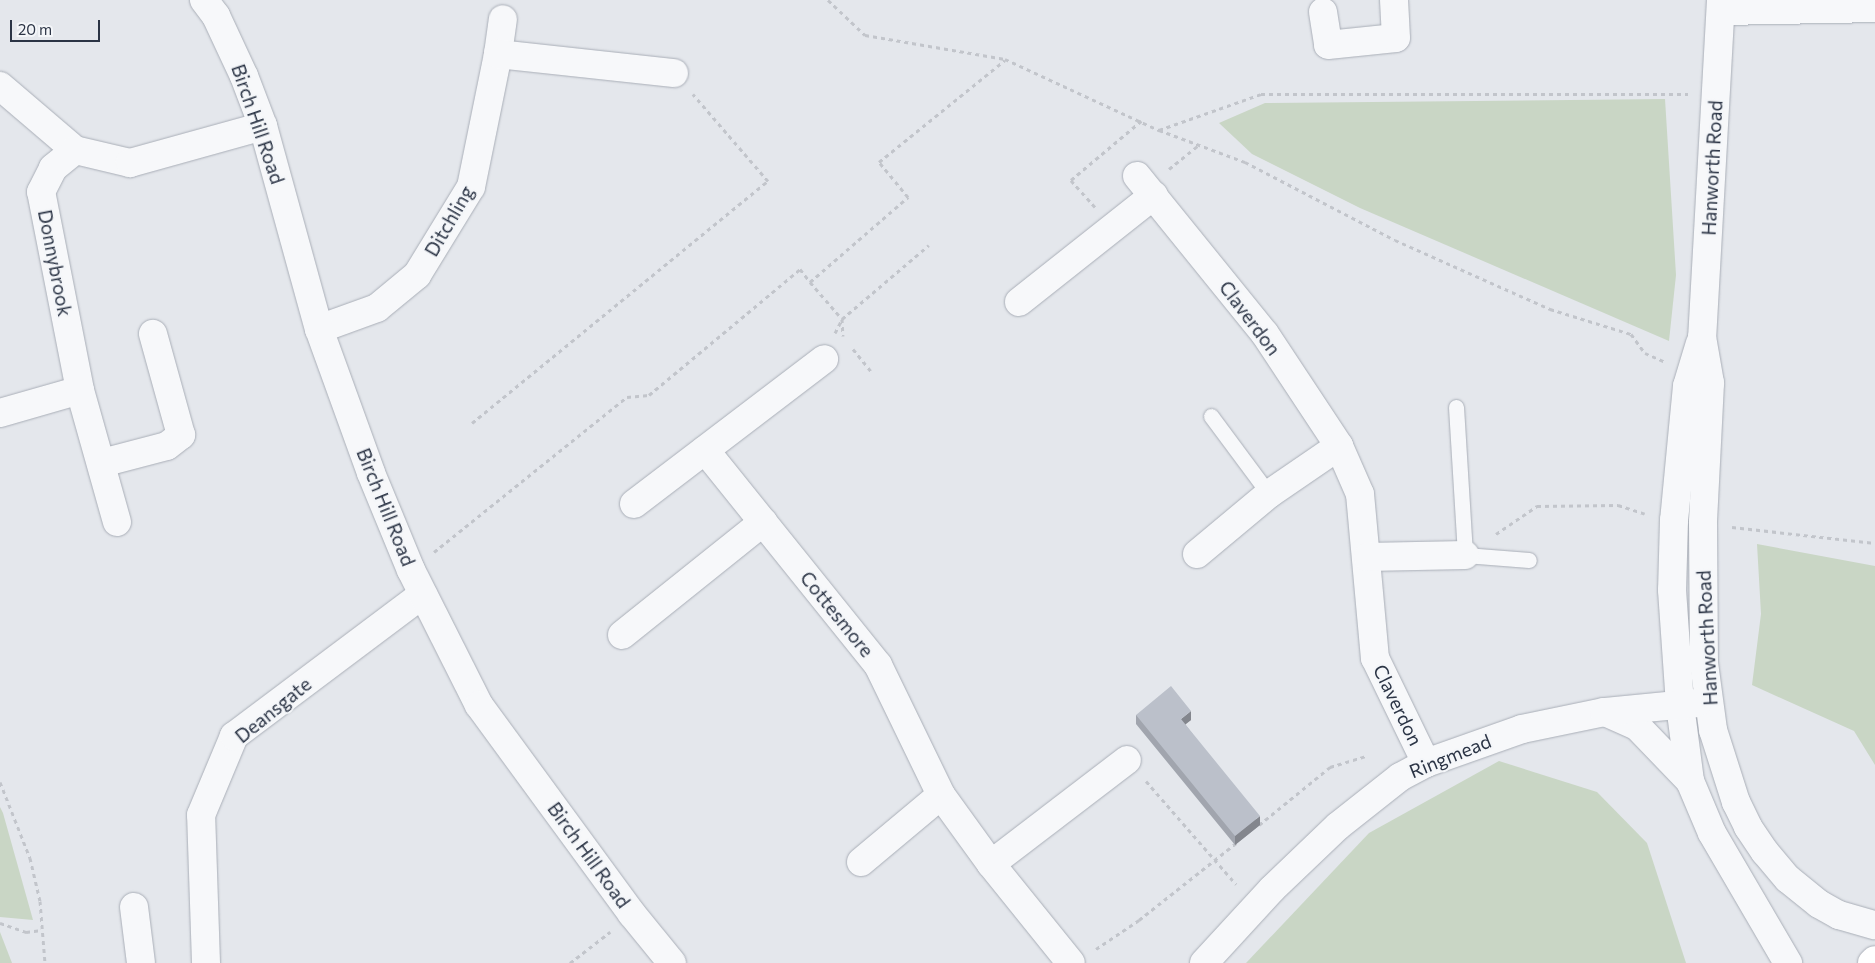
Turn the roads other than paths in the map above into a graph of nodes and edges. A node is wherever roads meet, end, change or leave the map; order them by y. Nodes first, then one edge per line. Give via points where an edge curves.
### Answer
1 (204, 0) edge
2 (1394, 0) edge
3 (1722, 5) edge
4 (1875, 8) edge
5 (1323, 12) dead end
6 (503, 19) dead end
7 (498, 54) junction
8 (674, 73) road end
9 (0, 86) edge
10 (263, 126) junction
11 (75, 150) junction
12 (1020, 302) dead end
13 (319, 329) junction
14 (153, 334) dead end
15 (1702, 337) junction
16 (824, 358) road end
17 (80, 390) junction
18 (1456, 407) dead end
19 (0, 413) edge
20 (1211, 416) dead end
21 (1339, 446) junction
22 (705, 450) junction
23 (102, 463) junction
24 (1270, 494) junction
25 (634, 504) dead end
26 (117, 522) dead end
27 (763, 522) junction
28 (1197, 554) dead end
29 (1465, 555) junction
30 (1368, 557) junction
31 (1529, 560) dead end
32 (423, 594) junction
33 (622, 634) dead end
34 (1709, 702) junction
35 (1680, 705) junction
36 (1604, 712) junction
37 (1127, 760) road end
38 (1426, 763) junction
39 (1690, 781) junction
40 (941, 795) junction
41 (861, 862) dead end
42 (991, 864) junction
43 (134, 908) dead end
44 (1875, 925) edge
45 (1081, 958) edge
46 (1875, 960) edge
47 (141, 963) edge
48 (206, 963) edge
49 (672, 963) edge
50 (1204, 963) edge
51 (1788, 963) edge
52 (1872, 963) edge

1 - 10 street, Birch Hill Road via 216,16 232,50
2 - 5 street via 1396,38 1328,45
3 - 4 street
3 - 15 street, Hanworth Road
6 - 7 street, Ditchling
7 - 8 street
7 - 13 street, Ditchling via 471,187 417,275 377,308
9 - 11 street
10 - 11 street via 130,163
10 - 13 street, Birch Hill Road
11 - 17 street, Donnybrook via 52,168 41,192
12 - 21 street, Claverdon via 1114,227 1146,186 1265,334
13 - 32 street, Birch Hill Road via 371,473
14 - 23 street via 181,435 167,446
15 - 34 street, Hanworth Road via 1710,383 1703,523 1704,663
15 - 35 street, Hanworth Road via 1687,386 1674,520 1672,590
16 - 22 street
17 - 19 street
17 - 23 street, Donnybrook
18 - 29 lane
20 - 24 lane
21 - 24 street
21 - 30 street, Claverdon via 1360,494
22 - 25 street
22 - 27 street, Cottesmore
23 - 26 street, Donnybrook
24 - 28 street
27 - 33 street
27 - 40 street, Cottesmore via 878,665
29 - 30 street
29 - 31 lane
30 - 38 street, Claverdon via 1375,658
32 - 48 street, Deansgate via 234,736 201,815
32 - 49 street, Birch Hill Road via 479,705 632,914
34 - 35 street, Ringmead
34 - 44 street, Hanworth Road via 1713,730 1729,786 1748,827 1765,852 1788,879 1819,904 1839,915
35 - 36 street, Ringmead
35 - 39 street, Hanworth Road
36 - 38 street, Ringmead via 1522,729
36 - 39 street via 1637,726
37 - 42 street
38 - 50 street, Ringmead via 1400,777 1338,826 1272,889
39 - 51 street, Hanworth Road via 1712,833
40 - 41 street
40 - 42 street, Cottesmore
42 - 45 street, Cottesmore
43 - 47 street
46 - 52 main road

